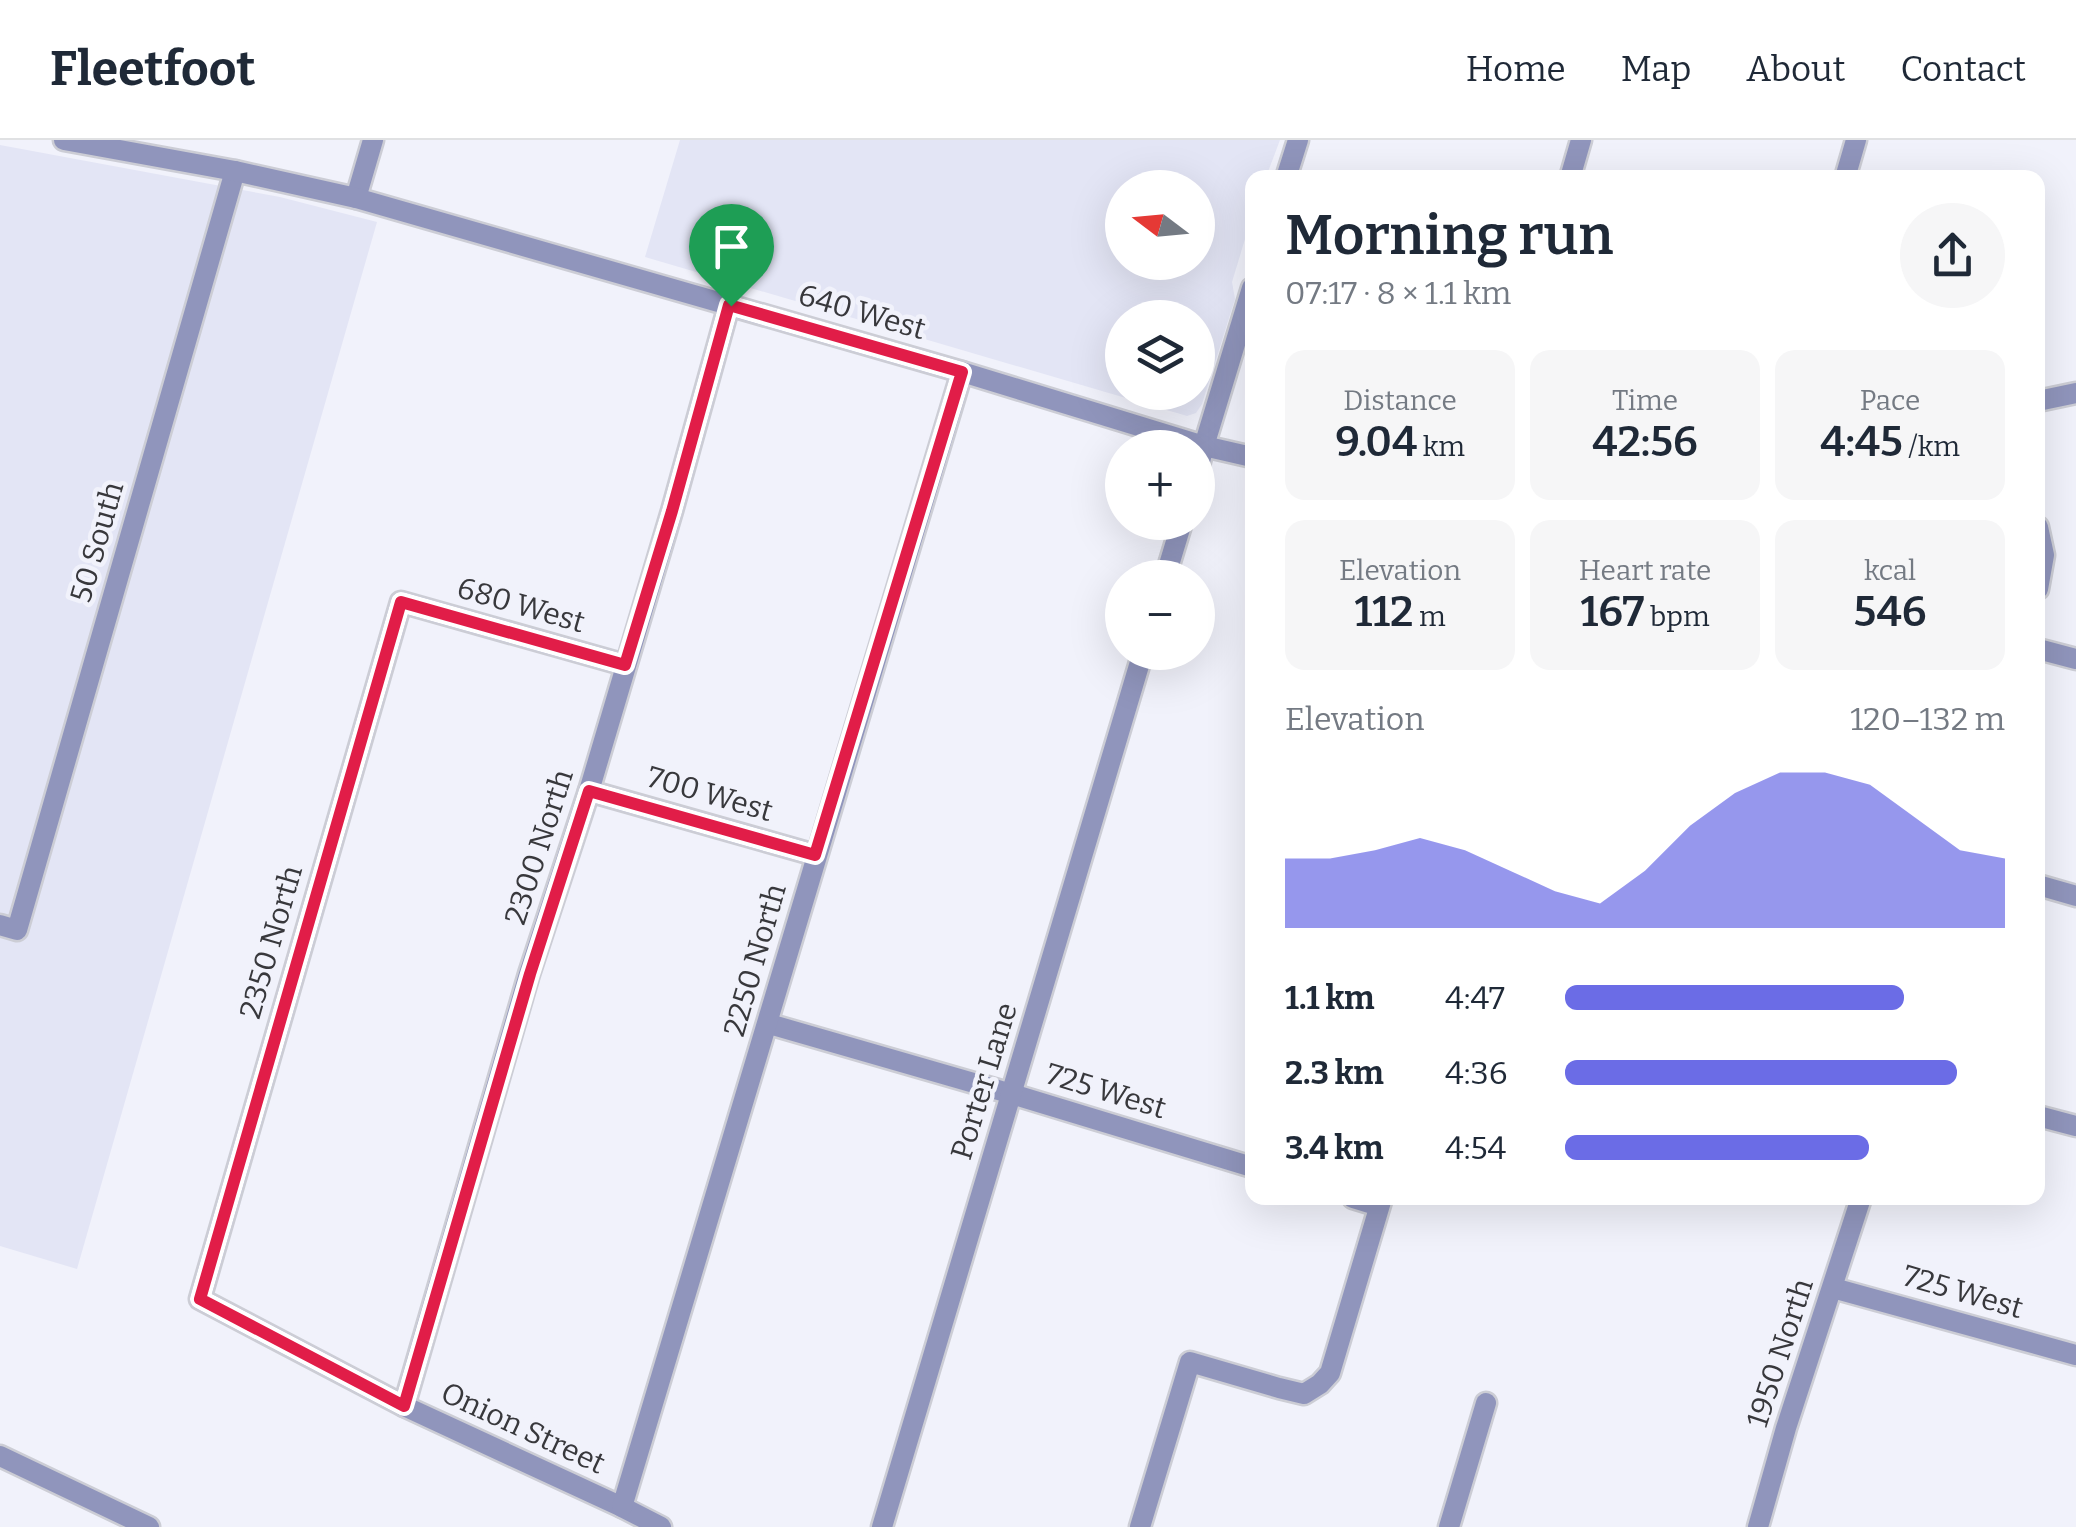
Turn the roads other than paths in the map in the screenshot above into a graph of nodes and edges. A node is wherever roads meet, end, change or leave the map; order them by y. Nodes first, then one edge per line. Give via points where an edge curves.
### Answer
1 (64, 140) edge
2 (373, 140) edge
3 (1298, 140) edge
4 (1581, 140) edge
5 (1856, 140) edge
6 (1289, 170) edge
7 (1572, 170) edge
8 (1847, 170) edge
9 (235, 171) junction
10 (356, 198) junction
11 (729, 305) junction
12 (1245, 311) edge
13 (962, 372) junction
14 (2076, 393) edge
15 (2045, 400) edge
16 (1152, 430) edge
17 (1209, 430) edge
18 (1215, 449) edge
19 (1245, 455) edge
20 (401, 602) joint
21 (2045, 651) edge
22 (2076, 660) edge
23 (625, 665) junction
24 (1138, 670) edge
25 (589, 791) junction
26 (815, 855) junction
27 (2045, 887) edge
28 (2076, 896) edge
29 (8, 927) edge
30 (768, 1024) junction
31 (1012, 1094) junction
32 (2045, 1118) edge
33 (2076, 1126) edge
34 (1245, 1165) edge
35 (1379, 1205) edge
36 (1859, 1205) edge
37 (1833, 1288) junction
38 (200, 1299) joint
39 (2076, 1355) edge
40 (1486, 1402) dead end
41 (404, 1406) junction
42 (0, 1456) edge
43 (622, 1506) junction
44 (125, 1522) edge
45 (149, 1527) edge
46 (661, 1527) edge
47 (882, 1527) edge
48 (1140, 1527) edge
49 (1449, 1527) edge
50 (1758, 1527) edge

1 - 9 street, 640 West
2 - 10 street
3 - 6 street
4 - 7 street
5 - 8 street
9 - 10 street, 640 West
9 - 29 street, 50 South
10 - 11 street, 640 West
11 - 13 street, 640 West
11 - 23 street, 2300 North
12 - 17 street
13 - 16 street, 640 West
13 - 26 street, 2250 North
14 - 15 street
18 - 19 street, 640 West
20 - 23 street, 680 West
20 - 38 street, 2350 North
21 - 22 street
23 - 25 street, 2300 North
24 - 31 street, Porter Lane
25 - 26 street, 700 West
25 - 41 street, 2300 North
26 - 30 street, 2250 North
27 - 28 street
30 - 31 street, 725 West
30 - 43 street, 2250 North
31 - 34 street, 725 West
31 - 47 street, Porter Lane
32 - 33 street
35 - 48 street via 1330,1373 1304,1394 1190,1362
36 - 37 street, 1950 North
37 - 39 street, 725 West
37 - 50 street, 1950 North
38 - 41 street, Onion Street
40 - 49 street
41 - 43 street, Onion Street
42 - 44 street
43 - 46 street, Onion Street
44 - 45 street

